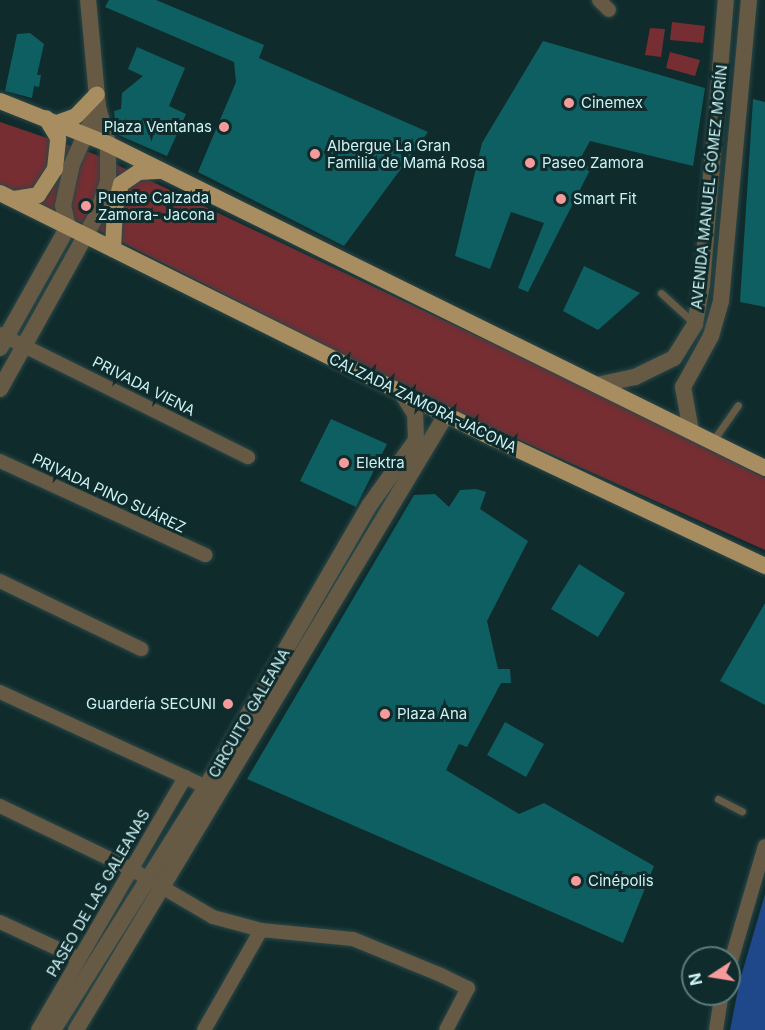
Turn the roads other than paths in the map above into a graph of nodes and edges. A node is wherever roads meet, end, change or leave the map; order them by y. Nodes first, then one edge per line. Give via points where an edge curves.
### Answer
1 (88, 0) edge
2 (726, 0) edge
3 (749, 0) edge
4 (97, 100) junction
5 (0, 101) edge
6 (52, 120) junction
7 (85, 135) junction
8 (108, 144) junction
9 (162, 171) junction
10 (7, 196) edge
11 (68, 227) junction
12 (84, 234) junction
13 (113, 249) junction
14 (662, 293) dead end
15 (695, 324) junction
16 (2, 340) edge
17 (25, 345) junction
18 (597, 385) junction
19 (0, 389) edge
20 (401, 392) junction
21 (738, 405) dead end
22 (446, 415) junction
23 (691, 431) junction
24 (712, 442) junction
25 (248, 457) dead end
26 (0, 461) edge
27 (765, 468) edge
28 (376, 511) junction
29 (205, 555) dead end
30 (765, 566) edge
31 (0, 581) edge
32 (141, 649) dead end
33 (0, 692) edge
34 (183, 776) junction
35 (213, 790) junction
36 (718, 799) dead end
37 (0, 806) edge
38 (742, 811) dead end
39 (765, 846) edge
40 (130, 869) junction
41 (147, 879) junction
42 (163, 889) junction
43 (0, 922) edge
44 (261, 930) junction
45 (735, 946) edge
46 (78, 958) junction
47 (720, 1006) edge
48 (38, 1030) edge
49 (53, 1030) edge
50 (75, 1030) edge
51 (204, 1030) edge
52 (446, 1030) edge
53 (716, 1030) edge

1 - 4 street
2 - 15 street, AVENIDA MANUEL GÓMEZ MORÍN via 703,273
3 - 23 street, AVENIDA MANUEL GÓMEZ MORÍN via 721,301 711,336 683,387
4 - 6 main road via 76,116
4 - 7 street
4 - 8 street
5 - 6 main road
6 - 7 main road
6 - 10 main road via 58,138 55,169 38,195
7 - 8 main road
7 - 11 street via 75,155 63,206
8 - 9 main road
8 - 12 street via 108,182 97,215
9 - 13 main road via 139,172 121,184 115,208
9 - 18 main road
10 - 11 main road, CALZADA ZAMORA-JACONA
11 - 12 main road, CALZADA ZAMORA-JACONA
11 - 16 street
12 - 13 main road, CALZADA ZAMORA-JACONA
12 - 17 street
13 - 20 main road, CALZADA ZAMORA-JACONA
14 - 15 lane
15 - 18 street, AVENIDA MANUEL GÓMEZ MORÍN via 674,358 635,377
16 - 17 street, PRIVADA VIENA
17 - 19 street
17 - 25 street, PRIVADA VIENA
18 - 23 main road
20 - 22 main road, CALZADA ZAMORA-JACONA
20 - 28 street, CIRCUITO GALEANA via 415,414 416,440
21 - 24 lane
22 - 28 street, CIRCUITO GALEANA
22 - 30 main road, CALZADA ZAMORA-JACONA
23 - 24 main road
24 - 27 main road
26 - 29 street, PRIVADA PINO SUÁREZ
28 - 35 street, CIRCUITO GALEANA
31 - 32 street
33 - 34 street
34 - 35 street
34 - 40 street, PASEO DE LAS GALEANAS
35 - 41 street, CIRCUITO GALEANA
35 - 42 street, CIRCUITO GALEANA
36 - 38 lane
37 - 40 street
39 - 45 street
40 - 41 street
40 - 46 street, PASEO DE LAS GALEANAS
41 - 42 street
41 - 49 street, CIRCUITO GALEANA
42 - 44 street via 213,917
42 - 50 street, CIRCUITO GALEANA
43 - 46 street
44 - 51 street
44 - 52 street via 353,939 409,959 468,988
46 - 48 street, PASEO DE LAS GALEANAS
47 - 53 street

